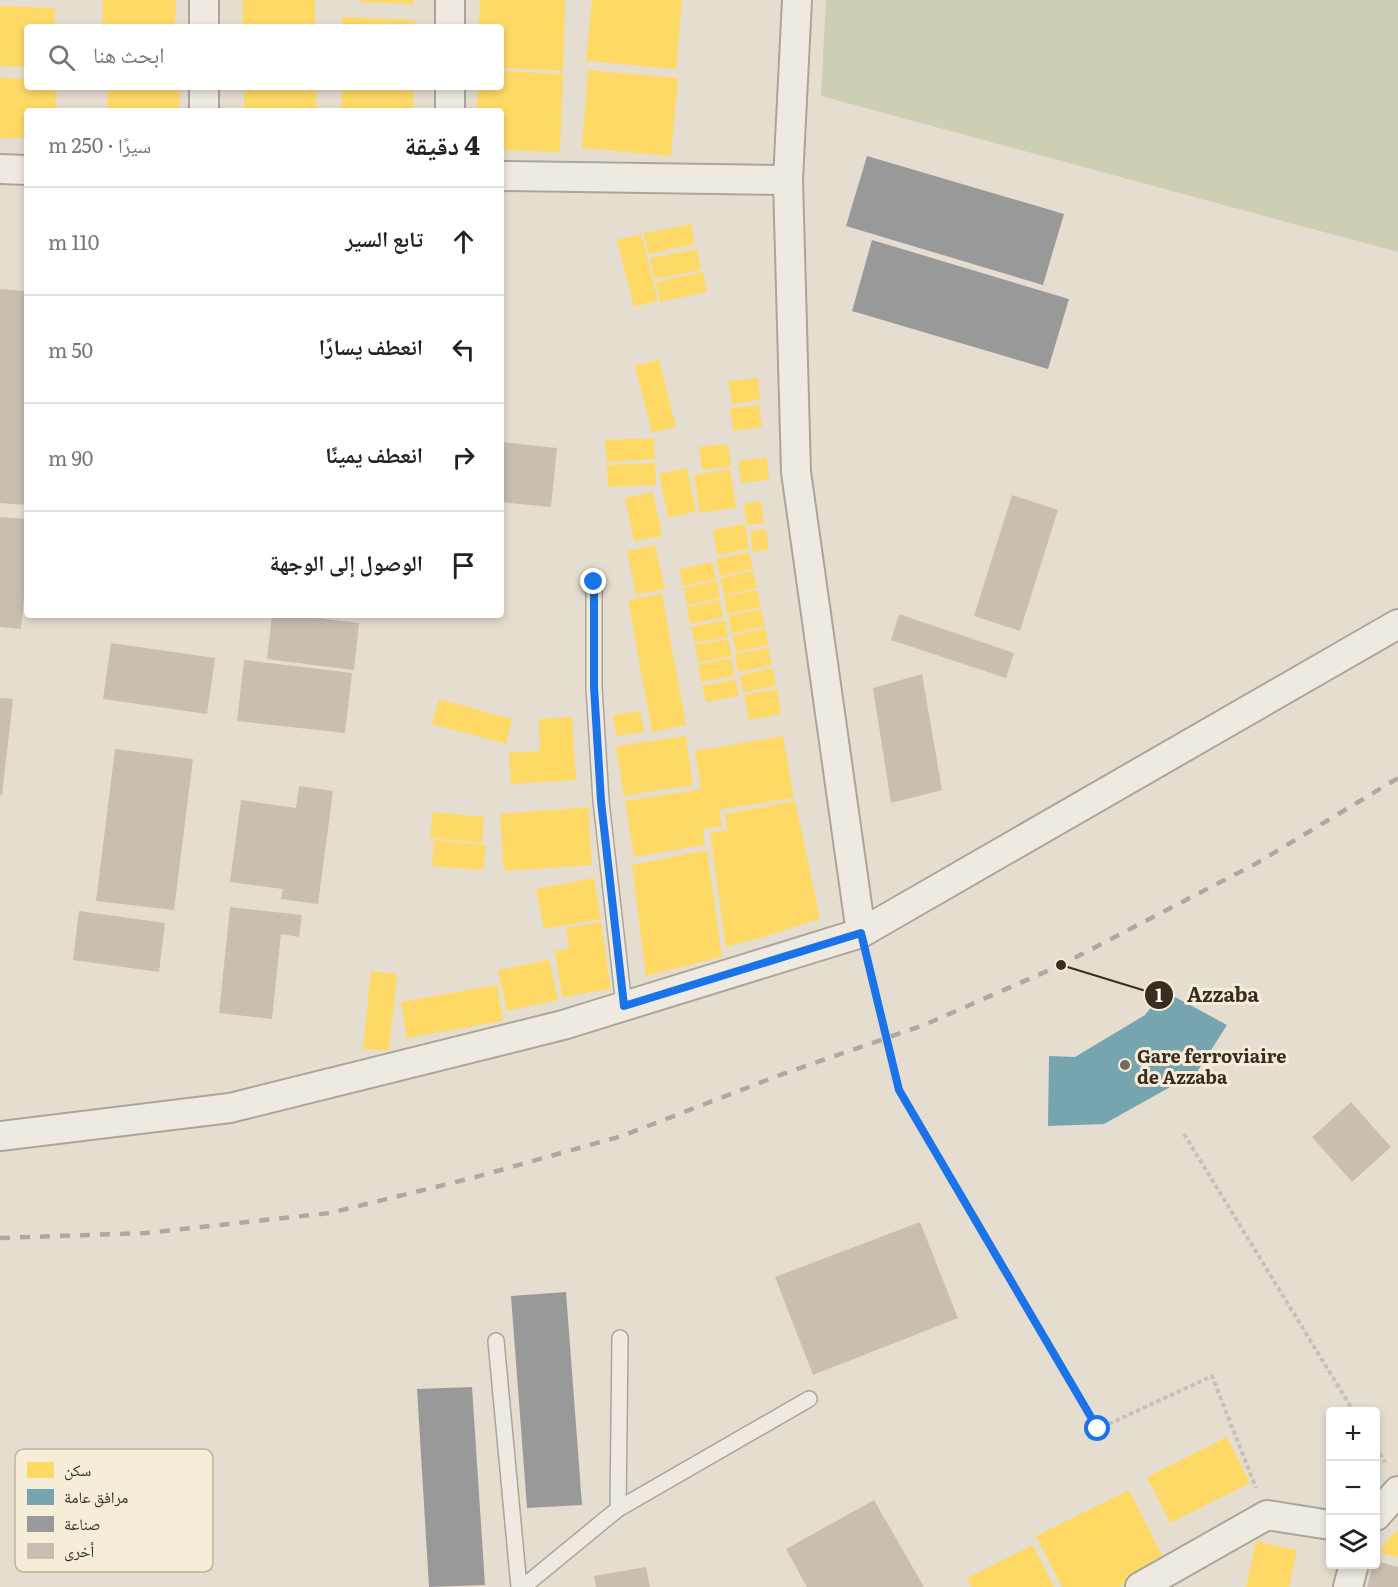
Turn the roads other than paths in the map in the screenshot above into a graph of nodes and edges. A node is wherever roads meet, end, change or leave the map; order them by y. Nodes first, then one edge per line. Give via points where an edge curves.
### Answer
1 (204, 0) edge
2 (450, 0) edge
3 (797, 0) edge
4 (204, 24) edge
5 (450, 24) edge
6 (204, 90) edge
7 (450, 90) edge
8 (204, 108) edge
9 (450, 108) edge
10 (0, 169) edge
11 (24, 170) edge
12 (504, 176) edge
13 (788, 180) junction
14 (594, 582) dead end
15 (1398, 624) edge
16 (861, 933) junction
17 (624, 1006) junction
18 (0, 1136) edge
19 (620, 1338) dead end
20 (496, 1341) dead end
21 (809, 1399) dead end
22 (1398, 1491) edge
23 (618, 1509) junction
24 (1380, 1511) edge
25 (1326, 1524) edge
26 (1353, 1569) edge
27 (521, 1587) edge
28 (1140, 1587) edge
29 (1348, 1587) edge

1 - 4 street
2 - 5 street
3 - 13 street
6 - 8 street
7 - 9 street
10 - 11 street
12 - 13 street
13 - 16 street via 796,472
14 - 17 lane via 594,687 601,801
15 - 16 street
16 - 17 street
17 - 18 street via 230,1108
19 - 23 lane
20 - 27 lane
21 - 23 lane
22 - 24 street
23 - 27 lane
25 - 28 street via 1267,1515
26 - 29 street

